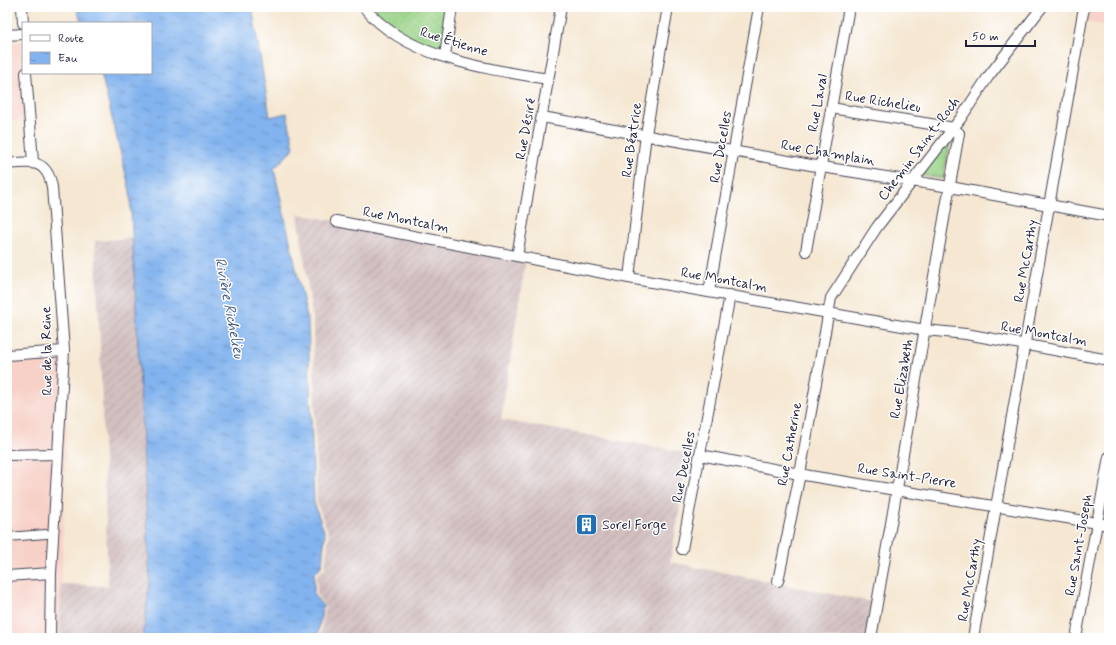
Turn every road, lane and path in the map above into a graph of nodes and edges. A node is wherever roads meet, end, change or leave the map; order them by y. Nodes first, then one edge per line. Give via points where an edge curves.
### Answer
1 (22, 7) edge
2 (364, 7) edge
3 (452, 7) edge
4 (561, 7) edge
5 (668, 7) edge
6 (760, 7) edge
7 (849, 7) edge
8 (1042, 7) edge
9 (1084, 7) edge
10 (23, 22) edge
11 (22, 34) edge
12 (7, 35) edge
13 (445, 56) junction
14 (26, 74) edge
15 (548, 79) junction
16 (831, 108) junction
17 (542, 117) junction
18 (953, 128) junction
19 (646, 134) junction
20 (734, 151) junction
21 (32, 162) junction
22 (7, 164) edge
23 (822, 167) junction
24 (911, 182) junction
25 (950, 187) junction
26 (1050, 206) junction
27 (1109, 216) edge
28 (336, 221) dead end
29 (806, 251) dead end
30 (517, 256) junction
31 (629, 278) junction
32 (709, 292) junction
33 (730, 295) junction
34 (827, 313) junction
35 (925, 330) junction
36 (1026, 344) junction
37 (64, 351) junction
38 (7, 355) edge
39 (1109, 360) edge
40 (58, 454) junction
41 (7, 455) edge
42 (700, 455) junction
43 (1109, 457) edge
44 (800, 474) junction
45 (897, 489) junction
46 (997, 506) junction
47 (1097, 523) junction
48 (1109, 525) edge
49 (46, 534) dead end
50 (7, 537) edge
51 (682, 549) dead end
52 (51, 573) junction
53 (7, 576) edge
54 (778, 581) dead end
55 (50, 638) edge
56 (871, 638) edge
57 (973, 638) edge
58 (1076, 638) edge

1 - 10 street
2 - 13 street, Rue Étienne via 380,24 398,37
3 - 13 street
4 - 15 street, Rue Désiré
5 - 19 street, Rue Béatrice
6 - 20 street, Rue Decelles
7 - 16 street, Rue Laval
8 - 18 street, Chemin Saint-Roch via 988,77
9 - 26 street, Rue McCarthy
11 - 12 street
13 - 15 street, Rue Étienne via 489,68
14 - 21 street
15 - 17 street, Rue Désiré
16 - 18 street, Rue Richelieu
16 - 23 street, Rue Laval
17 - 19 street, Rue Champlain
17 - 30 street, Rue Désiré
18 - 24 street, Chemin Saint-Roch
18 - 25 street, Rue Elizabeth via 959,132 959,137
19 - 20 street, Rue Champlain
19 - 31 street, Rue Béatrice
20 - 23 street, Rue Champlain
20 - 32 street, Rue Decelles
21 - 22 street
21 - 37 street, Rue de la Reine via 43,167 50,176
23 - 24 street, Rue Champlain
23 - 29 street, Rue Laval
24 - 25 street, Rue Champlain
24 - 34 street, Chemin Saint-Roch via 833,293
25 - 26 street, Rue Champlain
25 - 35 street, Rue Elizabeth
26 - 27 street, Rue Champlain
26 - 36 street, Rue McCarthy
28 - 30 street, Rue Montcalm
30 - 31 street, Rue Montcalm
31 - 32 street, Rue Montcalm
32 - 33 street, Rue Montcalm
33 - 34 street, Rue Montcalm
33 - 42 street, Rue Decelles
34 - 35 street, Rue Montcalm
34 - 44 street, Rue Catherine
35 - 36 street, Rue Montcalm
35 - 45 street, Rue Elizabeth
36 - 39 street, Rue Montcalm
36 - 46 street, Rue McCarthy
37 - 38 street
37 - 40 street, Rue de la Reine
40 - 41 street
40 - 52 street, Rue de la Reine
42 - 44 street, Rue Saint-Pierre
42 - 51 street, Rue Decelles
43 - 47 street, Rue Saint-Joseph
44 - 45 street, Rue Saint-Pierre
44 - 54 street, Rue Catherine
45 - 46 street, Rue Saint-Pierre
45 - 56 street, Rue Elizabeth
46 - 47 street, Rue Saint-Pierre
46 - 57 street, Rue McCarthy
47 - 48 street, Rue Saint-Pierre
47 - 58 street, Rue Saint-Joseph
49 - 50 street
52 - 53 street
52 - 55 street, Rue de la Reine

